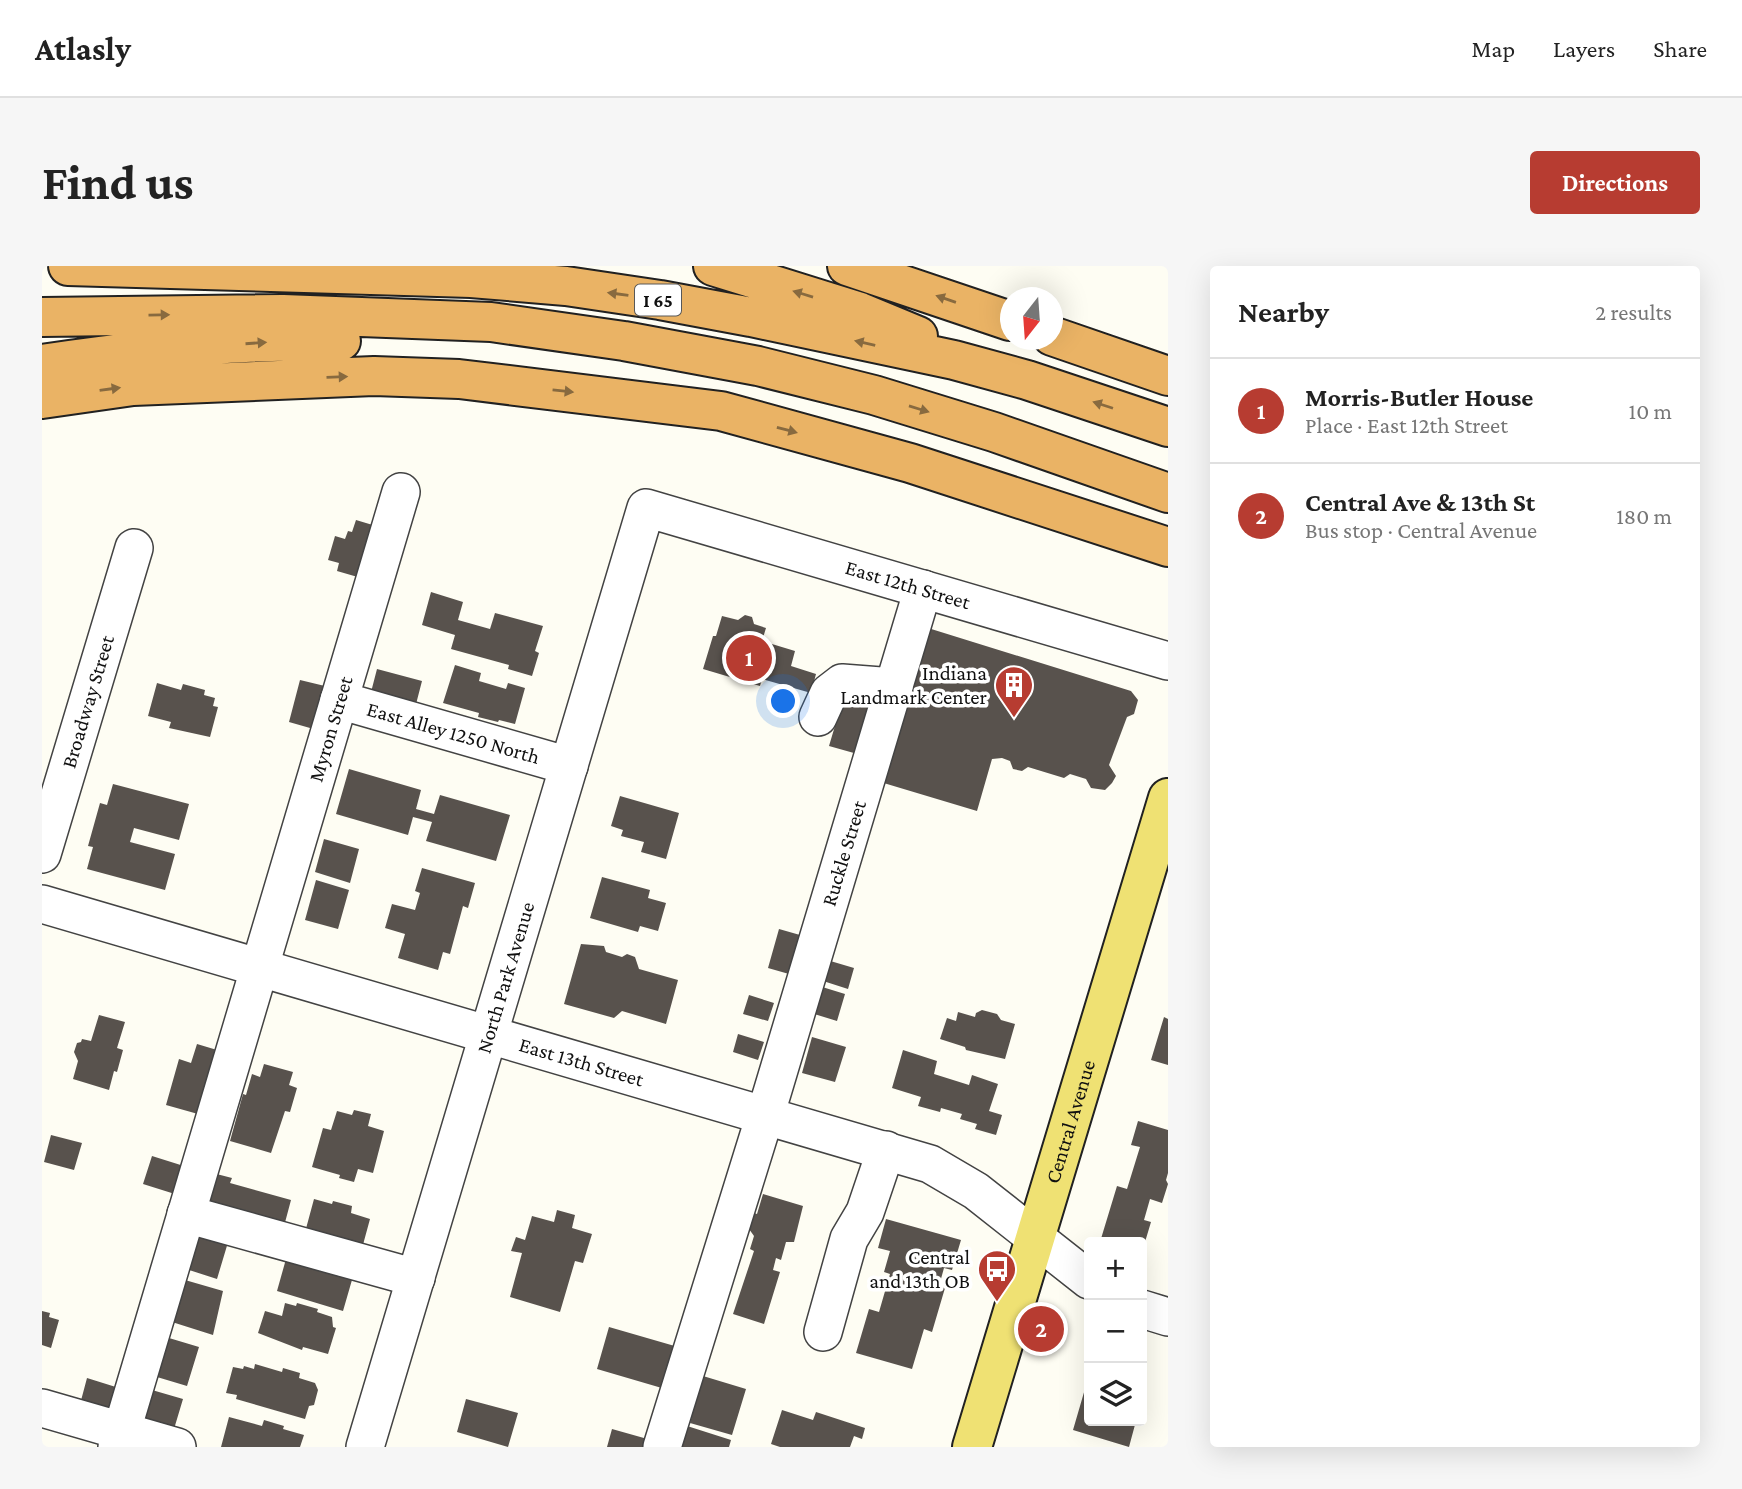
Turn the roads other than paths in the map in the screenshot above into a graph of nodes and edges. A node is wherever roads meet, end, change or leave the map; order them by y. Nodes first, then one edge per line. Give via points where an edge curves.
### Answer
1 (68, 266) edge
2 (82, 266) edge
3 (713, 266) edge
4 (847, 266) edge
5 (42, 317) edge
6 (1000, 318) edge
7 (1063, 340) edge
8 (42, 364) edge
9 (758, 366) junction
10 (1168, 376) edge
11 (1027, 380) junction
12 (42, 399) edge
13 (1168, 426) edge
14 (401, 492) dead end
15 (1164, 492) edge
16 (646, 508) joint
17 (1156, 543) edge
18 (134, 548) dead end
19 (923, 589) junction
20 (1168, 661) edge
21 (894, 687) junction
22 (339, 699) junction
23 (818, 717) dead end
24 (569, 766) junction
25 (1168, 798) edge
26 (42, 854) edge
27 (42, 904) edge
28 (259, 967) junction
29 (489, 1034) junction
30 (765, 1115) junction
31 (886, 1150) junction
32 (186, 1214) junction
33 (1035, 1237) junction
34 (1084, 1276) edge
35 (416, 1278) junction
36 (1147, 1311) edge
37 (1168, 1317) edge
38 (823, 1332) dead end
39 (42, 1408) edge
40 (120, 1439) edge
41 (177, 1447) edge
42 (365, 1447) edge
43 (662, 1447) edge
44 (972, 1447) edge

1 - 2 highway, I 65
11 -> 2 highway, I 65 via 751,317 566,286 376,274
11 -> 3 highway via 860,312
6 -> 4 highway
5 -> 9 highway via 283,314 491,322
7 - 10 highway
8 -> 9 highway via 111,354 290,341 485,342 620,349
9 -> 15 highway via 994,432
13 -> 11 highway, I 65
12 -> 17 highway via 133,386 374,376 459,379 721,411 910,463
14 - 22 street, Myron Street
16 - 19 street, East 12th Street
16 - 24 street, North Park Avenue
18 - 26 street, Broadway Street
19 - 20 street, East 12th Street
19 - 21 street, Ruckle Street
21 - 23 street via 842,683 829,693
21 - 30 street, Ruckle Street
22 - 24 street, East Alley 1250 North
22 - 28 street, Myron Street
24 - 29 street, North Park Avenue
25 - 33 main road, Central Avenue
27 - 28 street, East 13th Street
28 - 29 street, East 13th Street
28 - 32 street, Myron Street
29 - 30 street, East 13th Street
29 - 35 street, North Park Avenue
30 - 31 street, East 13th Street
30 - 43 street, Ruckle Street
31 - 33 street, East 13th Street via 944,1170
31 - 38 street via 865,1212 849,1238
32 - 35 street
32 - 40 street, Myron Street
33 - 34 street, East 13th Street
33 - 44 main road, Central Avenue
35 - 42 street, North Park Avenue
36 - 37 street
39 - 40 street
40 - 41 street

